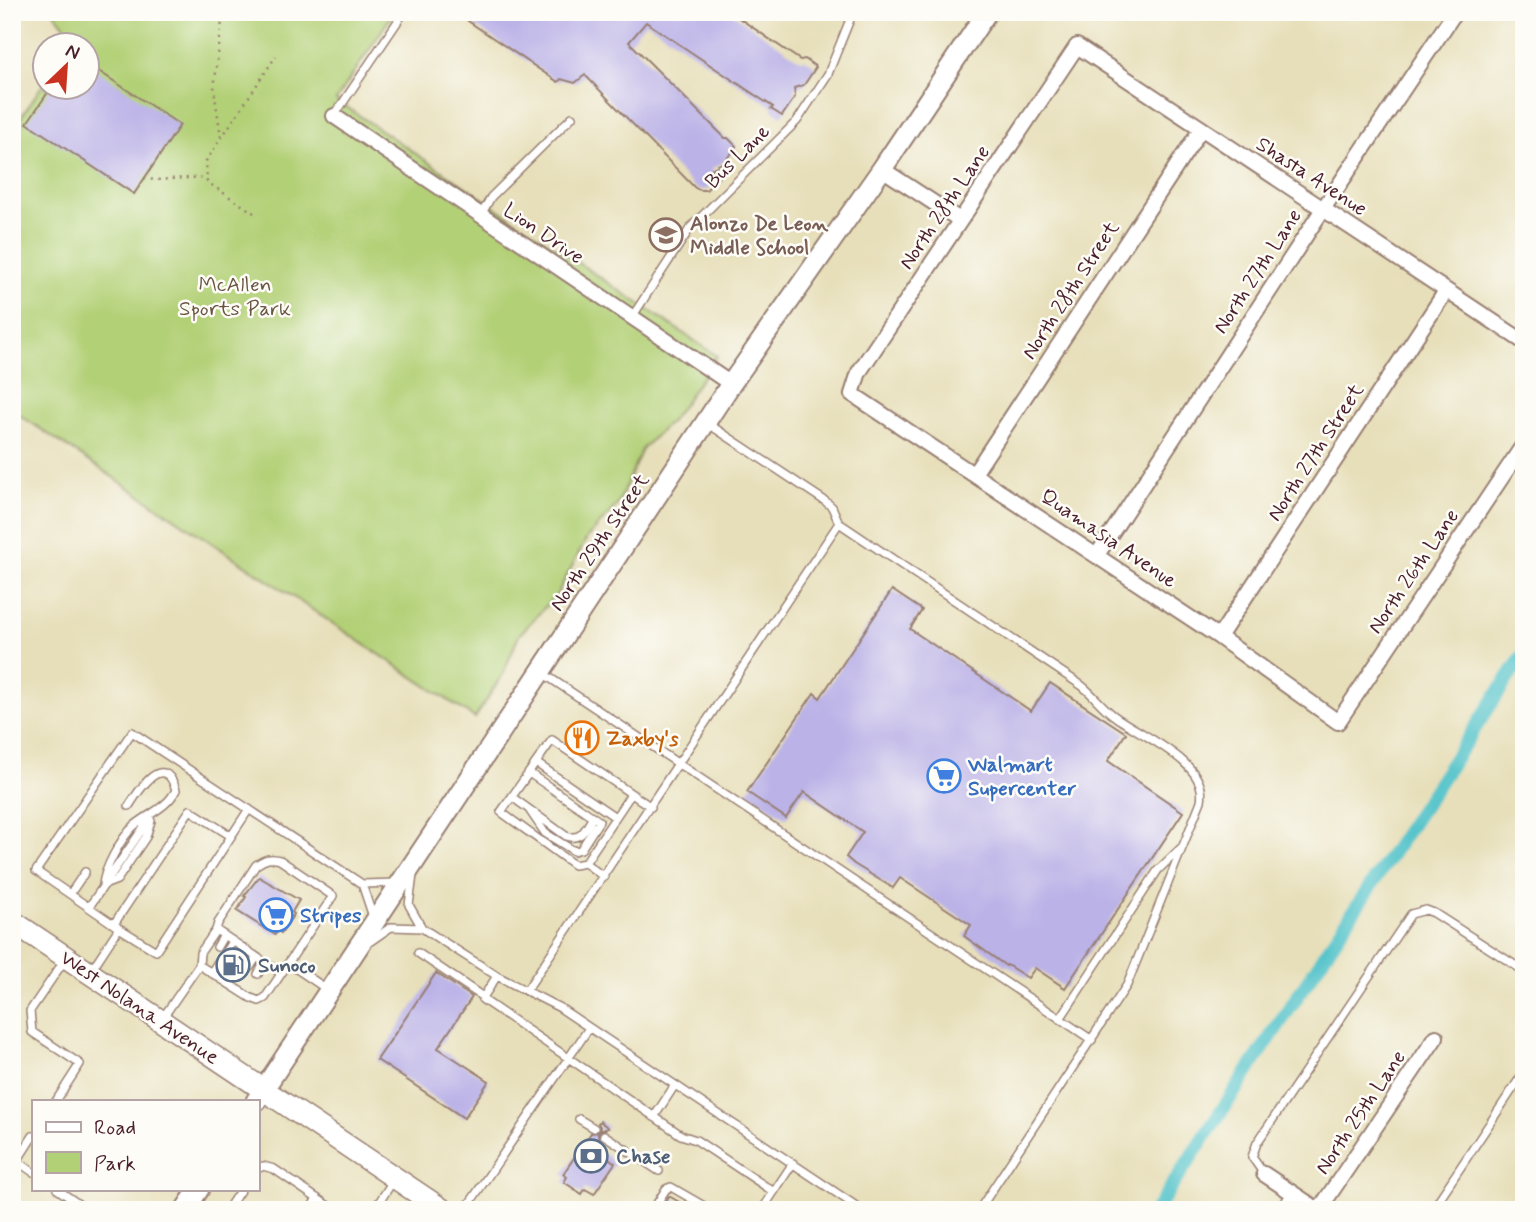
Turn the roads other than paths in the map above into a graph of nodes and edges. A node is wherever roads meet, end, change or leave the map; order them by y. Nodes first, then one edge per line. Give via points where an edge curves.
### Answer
1 (404, 12) edge
2 (853, 12) edge
3 (1455, 12) edge
4 (979, 15) edge
5 (1077, 46) joint
6 (334, 116) joint
7 (572, 117) dead end
8 (1201, 129) junction
9 (882, 169) junction
10 (1323, 209) junction
11 (481, 215) junction
12 (960, 220) junction
13 (1446, 290) junction
14 (632, 317) junction
15 (1524, 342) edge
16 (731, 384) junction
17 (852, 394) joint
18 (706, 422) junction
19 (1524, 444) edge
20 (974, 474) junction
21 (839, 523) junction
22 (1097, 555) junction
23 (1219, 636) junction
24 (540, 672) junction
25 (1338, 722) joint
26 (536, 762) junction
27 (679, 764) junction
28 (529, 773) junction
29 (631, 793) junction
30 (512, 797) junction
31 (129, 806) dead end
32 (651, 807) junction
33 (249, 809) junction
34 (530, 811) junction
35 (593, 817) junction
36 (615, 817) junction
37 (231, 836) junction
38 (1183, 846) junction
39 (415, 861) junction
40 (585, 863) junction
41 (85, 872) dead end
42 (604, 877) junction
43 (401, 883) junction
44 (362, 884) junction
45 (70, 894) junction
46 (89, 907) junction
47 (12, 921) edge
48 (374, 922) junction
49 (117, 926) junction
50 (422, 928) junction
51 (216, 930) junction
52 (224, 935) junction
53 (232, 941) junction
54 (217, 947) dead end
55 (245, 949) junction
56 (226, 951) dead end
57 (354, 953) junction
58 (418, 953) dead end
59 (66, 957) junction
60 (257, 957) junction
61 (210, 958) dead end
62 (238, 960) dead end
63 (219, 962) dead end
64 (265, 962) junction
65 (288, 964) junction
66 (201, 966) junction
67 (250, 968) dead end
68 (230, 971) dead end
69 (1524, 971) edge
70 (89, 973) junction
71 (211, 973) junction
72 (281, 973) junction
73 (258, 974) dead end
74 (496, 976) junction
75 (243, 979) dead end
76 (224, 981) junction
77 (251, 985) dead end
78 (236, 989) junction
79 (329, 990) junction
80 (526, 991) junction
81 (245, 994) junction
82 (483, 997) junction
83 (1060, 1019) junction
84 (161, 1021) junction
85 (589, 1028) junction
86 (1436, 1037) dead end
87 (1092, 1040) junction
88 (567, 1058) junction
89 (1524, 1072) edge
90 (675, 1085) junction
91 (260, 1096) edge
92 (57, 1100) edge
93 (654, 1117) junction
94 (579, 1119) dead end
95 (594, 1128) dead end
96 (604, 1135) dead end
97 (32, 1138) edge
98 (793, 1163) junction
99 (259, 1168) edge
100 (32, 1171) edge
101 (659, 1171) dead end
102 (1264, 1174) joint
103 (396, 1178) junction
104 (58, 1190) edge
105 (198, 1190) edge
106 (241, 1190) edge
107 (774, 1192) junction
108 (1292, 1192) junction
109 (317, 1198) junction
110 (86, 1210) edge
111 (186, 1210) edge
112 (227, 1210) edge
113 (310, 1210) edge
114 (334, 1210) edge
115 (374, 1210) edge
116 (443, 1210) edge
117 (465, 1210) edge
118 (653, 1210) edge
119 (711, 1210) edge
120 (762, 1210) edge
121 (862, 1210) edge
122 (979, 1210) edge
123 (1280, 1210) edge
124 (1319, 1210) edge
125 (1432, 1210) edge

1 - 6 lane
2 - 14 lane, Bus Lane via 828,74 797,121 691,227
3 - 10 street, North 27th Lane
4 - 9 street, North 29th Street
5 - 8 street, Shasta Avenue
5 - 12 street, North 28th Lane
6 - 11 street, Lion Drive
7 - 11 lane via 491,197
8 - 10 street, Shasta Avenue
8 - 20 street, North 28th Street
9 - 12 street
9 - 16 street, North 29th Street
10 - 13 street, Shasta Avenue
10 - 22 street, North 27th Lane
11 - 14 street, Lion Drive
12 - 17 street, North 28th Lane via 859,372
13 - 15 street, Shasta Avenue
13 - 23 street, North 27th Street
14 - 16 street, Lion Drive
16 - 18 street, North 29th Street
17 - 20 street, Quamasia Avenue
18 - 21 lane via 825,501
18 - 24 street, North 29th Street
19 - 25 street, North 26th Lane
20 - 22 street, Quamasia Avenue
21 - 27 lane
21 - 38 lane via 1081,685 1113,715 1187,764 1202,783 1203,792
22 - 23 street, Quamasia Avenue
23 - 25 street, Quamasia Avenue
24 - 27 lane
24 - 39 street, North 29th Street
26 - 28 lane
26 - 29 lane via 552,740
26 - 36 lane
27 - 32 lane
27 - 83 lane
28 - 30 lane
28 - 35 lane
29 - 32 lane
29 - 36 lane
30 - 34 lane
30 - 40 lane via 501,812 574,865
31 - 46 lane via 147,778 156,774 173,780 176,790 171,800 153,813
32 - 42 lane
33 - 37 lane
33 - 44 lane
33 - 45 lane via 132,732 36,872
34 - 35 lane via 574,838 581,836
34 - 35 lane via 545,833 573,851 581,849 599,821
36 - 40 lane
37 - 49 lane via 156,951
37 - 49 lane via 190,810
38 - 83 lane via 1158,870
38 - 87 lane via 1127,985
39 - 43 street, North 29th Street
39 - 50 lane via 409,905
40 - 42 lane
41 - 45 lane
42 - 80 lane
43 - 44 lane
43 - 48 street, North 29th Street
44 - 48 lane
45 - 46 lane
46 - 49 lane
47 - 59 main road, West Nolana Avenue
48 - 57 street, North 29th Street
49 - 70 lane
50 - 57 lane via 391,927
50 - 74 lane
51 - 52 lane
51 - 65 lane via 256,865 264,859 280,860 333,896
51 - 66 lane via 200,953
52 - 53 lane
52 - 54 lane
53 - 55 lane
53 - 56 lane
55 - 60 lane
55 - 62 lane
57 - 79 street, North 29th Street
58 - 82 lane
59 - 70 main road, West Nolana Avenue
59 - 92 lane via 30,1011 32,1032 80,1064
60 - 64 lane
60 - 67 lane
61 - 66 lane
63 - 71 lane
64 - 72 lane
64 - 73 lane
65 - 72 lane
65 - 79 lane
66 - 71 lane
66 - 84 lane
68 - 76 lane
69 - 102 lane via 1434,913 1410,914 1257,1143 1252,1157
70 - 84 main road, West Nolana Avenue
71 - 76 lane
72 - 81 lane via 265,998 259,1001
74 - 80 lane
74 - 82 lane
75 - 78 lane
76 - 78 lane
77 - 81 lane
78 - 81 lane
79 - 91 street, North 29th Street
80 - 85 lane
82 - 88 lane
83 - 87 lane
84 - 91 main road, West Nolana Avenue
85 - 88 lane
85 - 90 lane
86 - 124 street, North 25th Lane
87 - 122 lane
88 - 93 lane
88 - 117 lane
89 - 125 lane
90 - 93 lane
90 - 98 lane
91 - 103 main road, West Nolana Avenue
93 - 107 lane
94 - 95 lane
96 - 101 lane
97 - 100 lane via 17,1161
98 - 107 lane
98 - 121 lane
99 - 109 lane via 274,1169
102 - 108 street
103 - 115 lane
103 - 116 main road, West Nolana Avenue
104 - 110 lane
105 - 111 street
106 - 112 lane
107 - 120 lane
108 - 123 lane
108 - 124 street
109 - 113 lane
109 - 114 lane
118 - 119 lane via 671,1187

